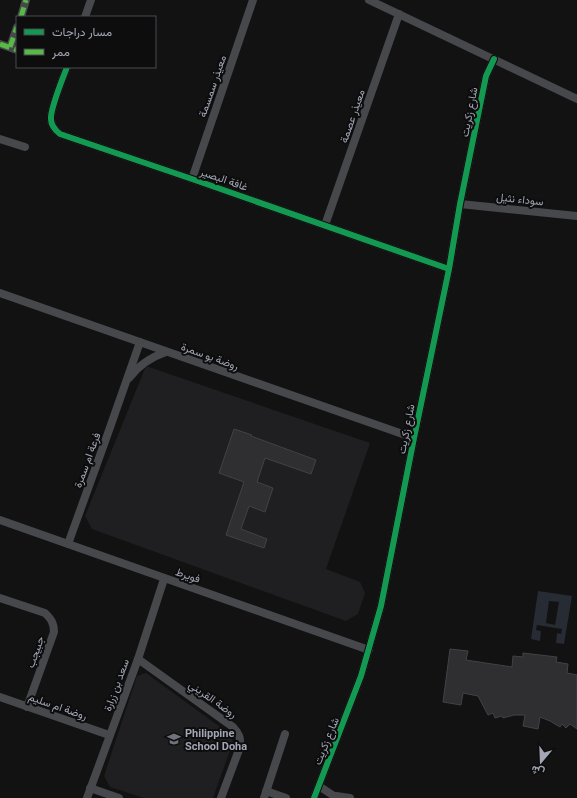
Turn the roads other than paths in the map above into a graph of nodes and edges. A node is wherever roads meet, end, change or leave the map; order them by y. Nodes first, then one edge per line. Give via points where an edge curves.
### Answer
1 (26, 0) edge
2 (91, 0) edge
3 (253, 0) edge
4 (369, 0) edge
5 (399, 14) junction
6 (21, 16) edge
7 (85, 16) edge
8 (16, 34) edge
9 (0, 44) edge
10 (14, 48) edge
11 (494, 59) junction
12 (67, 68) edge
13 (577, 99) edge
14 (0, 139) edge
15 (25, 147) dead end
16 (192, 179) junction
17 (460, 204) junction
18 (577, 216) edge
19 (325, 225) junction
20 (449, 269) junction
21 (0, 293) edge
22 (140, 342) junction
23 (166, 352) junction
24 (125, 383) junction
25 (414, 438) junction
26 (0, 520) edge
27 (68, 544) junction
28 (164, 578) junction
29 (0, 598) edge
30 (370, 650) junction
31 (138, 659) junction
32 (0, 698) edge
33 (27, 707) junction
34 (285, 734) dead end
35 (110, 735) junction
36 (319, 786) junction
37 (90, 788) junction
38 (265, 794) edge
39 (336, 797) edge
40 (87, 798) edge
41 (118, 798) edge
42 (221, 798) edge
43 (286, 798) edge
44 (314, 798) edge
45 (350, 798) edge

1 - 6 street
2 - 7 street
3 - 16 street, معيذر سمسمة
4 - 5 street
5 - 11 street
5 - 19 street, معيذر عصمة
8 - 10 street
9 - 10 street
11 - 13 street
11 - 17 street, شارع زكريت via 486,76
12 - 16 street, غافة البصير via 51,114 52,123 57,131 65,136
14 - 15 street
16 - 19 street, غافة البصير
17 - 18 street, سوداء نثيل
17 - 20 street, شارع زكريت
19 - 20 street, غافة البصير
20 - 25 street, شارع زكريت
21 - 22 street, روضة بو سمرة
22 - 23 street, روضة بو سمرة
22 - 24 street, فرعة ام سمرة
23 - 24 street, فرعة ام سمرة via 143,363
23 - 25 street, روضة بو سمرة
24 - 27 street, فرعة ام سمرة
25 - 30 street, شارع زكريت
26 - 27 street, فويرط
27 - 28 street, فويرط
28 - 30 street, فويرط
28 - 31 street, سعد بن زرارة
29 - 33 street, جبيجب via 45,613 54,624 54,632
30 - 36 street, شارع زكريت
31 - 35 street, سعد بن زرارة
31 - 42 street, روضة القريني via 233,727 239,734 240,747
32 - 33 street, روضة ام سليم
33 - 35 street, روضة ام سليم
34 - 38 street
35 - 37 street, سعد بن زرارة
36 - 39 street
36 - 44 street, شارع زكريت
37 - 40 street, سعد بن زرارة
37 - 41 street
38 - 43 street
39 - 45 street

